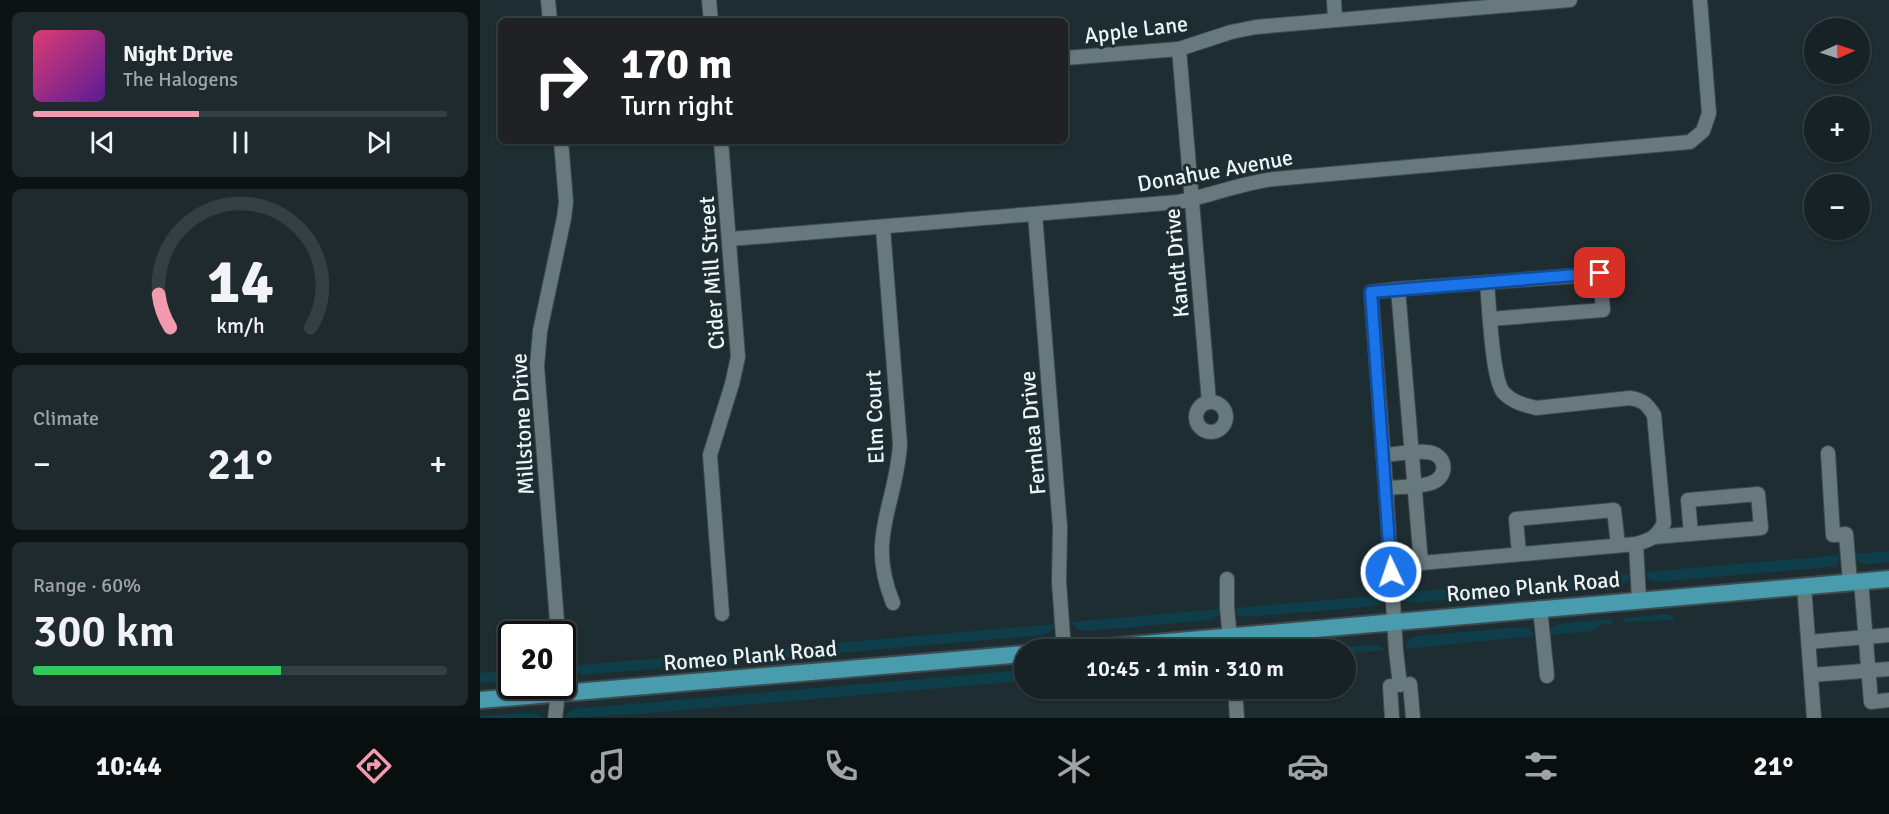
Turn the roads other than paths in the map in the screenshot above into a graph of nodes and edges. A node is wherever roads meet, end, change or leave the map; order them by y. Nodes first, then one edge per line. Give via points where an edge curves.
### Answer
1 (548, 0) edge
2 (709, 0) edge
3 (1334, 0) edge
4 (1570, 0) edge
5 (1700, 0) edge
6 (550, 18) edge
7 (711, 18) edge
8 (1335, 20) junction
9 (1179, 49) junction
10 (1068, 58) edge
11 (561, 144) edge
12 (722, 144) edge
13 (1192, 200) junction
14 (1035, 214) junction
15 (883, 228) junction
16 (730, 239) junction
17 (1487, 282) junction
18 (1398, 290) junction
19 (1490, 319) junction
20 (1209, 402) dead end
21 (1412, 453) junction
22 (1828, 453) dead end
23 (1383, 455) junction
24 (1415, 486) junction
25 (1386, 488) junction
26 (1691, 534) junction
27 (1654, 537) junction
28 (1636, 544) junction
29 (1618, 545) junction
30 (1519, 554) junction
31 (1227, 579) dead end
32 (1889, 579) edge
33 (1855, 581) junction
34 (1804, 586) junction
35 (1639, 600) junction
36 (893, 603) dead end
37 (1540, 608) junction
38 (722, 614) dead end
39 (557, 621) edge
40 (1394, 621) junction
41 (1889, 635) edge
42 (1866, 637) junction
43 (1063, 639) edge
44 (1230, 639) edge
45 (1253, 639) edge
46 (1809, 642) junction
47 (1014, 655) edge
48 (1889, 669) edge
49 (1869, 671) junction
50 (1811, 675) junction
51 (1547, 676) dead end
52 (1400, 685) junction
53 (576, 689) edge
54 (498, 698) edge
55 (557, 699) edge
56 (1236, 699) edge
57 (480, 700) edge
58 (1889, 700) edge
59 (555, 718) edge
60 (1237, 718) edge
61 (1392, 718) edge
62 (1413, 718) edge
63 (1814, 718) edge

1 - 6 street
2 - 7 street
3 - 8 street
4 - 8 street, Apple Lane
5 - 13 street, Donahue Avenue via 1709,105 1707,123 1698,137 1682,144 1266,180
8 - 9 street, Apple Lane via 1243,29
9 - 10 street, Apple Lane
9 - 13 street, Kandt Drive
11 - 39 street, Millstone Drive via 566,202 540,331 537,366
12 - 16 street, Cider Mill Street
13 - 14 street, Donahue Avenue
13 - 20 street, Kandt Drive
14 - 15 street, Donahue Avenue
14 - 43 street, Fernlea Drive via 1060,527
15 - 16 street, Donahue Avenue
15 - 36 street, Elm Court via 900,444 881,546 884,576
16 - 38 street, Cider Mill Street via 738,357 710,455
17 - 18 street
17 - 19 street
17 - 19 street via 1600,273 1603,310
18 - 21 street
18 - 23 street via 1371,292
19 - 27 street via 1497,380 1502,391 1523,405 1536,408 1630,399 1648,405 1654,415 1664,523
21 - 23 street
21 - 24 street
21 - 24 street via 1435,454 1444,467 1444,474 1437,480
22 - 33 street via 1833,535 1846,534
23 - 25 street
24 - 25 street
24 - 30 street via 1421,563
25 - 40 street
26 - 26 street via 1761,528 1758,494 1688,500
26 - 27 street
27 - 28 street
28 - 29 street
28 - 35 street
29 - 30 street
29 - 30 street via 1614,510 1516,519
31 - 44 street
32 - 33 main road, Romeo Plank Road
33 - 34 main road, Romeo Plank Road
33 - 42 street
34 - 35 main road, Romeo Plank Road
34 - 46 street
35 - 37 main road, Romeo Plank Road
37 - 40 main road, Romeo Plank Road
37 - 51 street
40 - 45 main road, Romeo Plank Road
40 - 52 street
41 - 42 street
42 - 46 street
42 - 49 street
46 - 50 street
47 - 53 main road, Romeo Plank Road
48 - 49 street
49 - 50 street
49 - 58 street via 1871,702
50 - 63 street
52 - 61 street
52 - 62 street
54 - 57 main road, Romeo Plank Road
55 - 59 street
56 - 60 street

